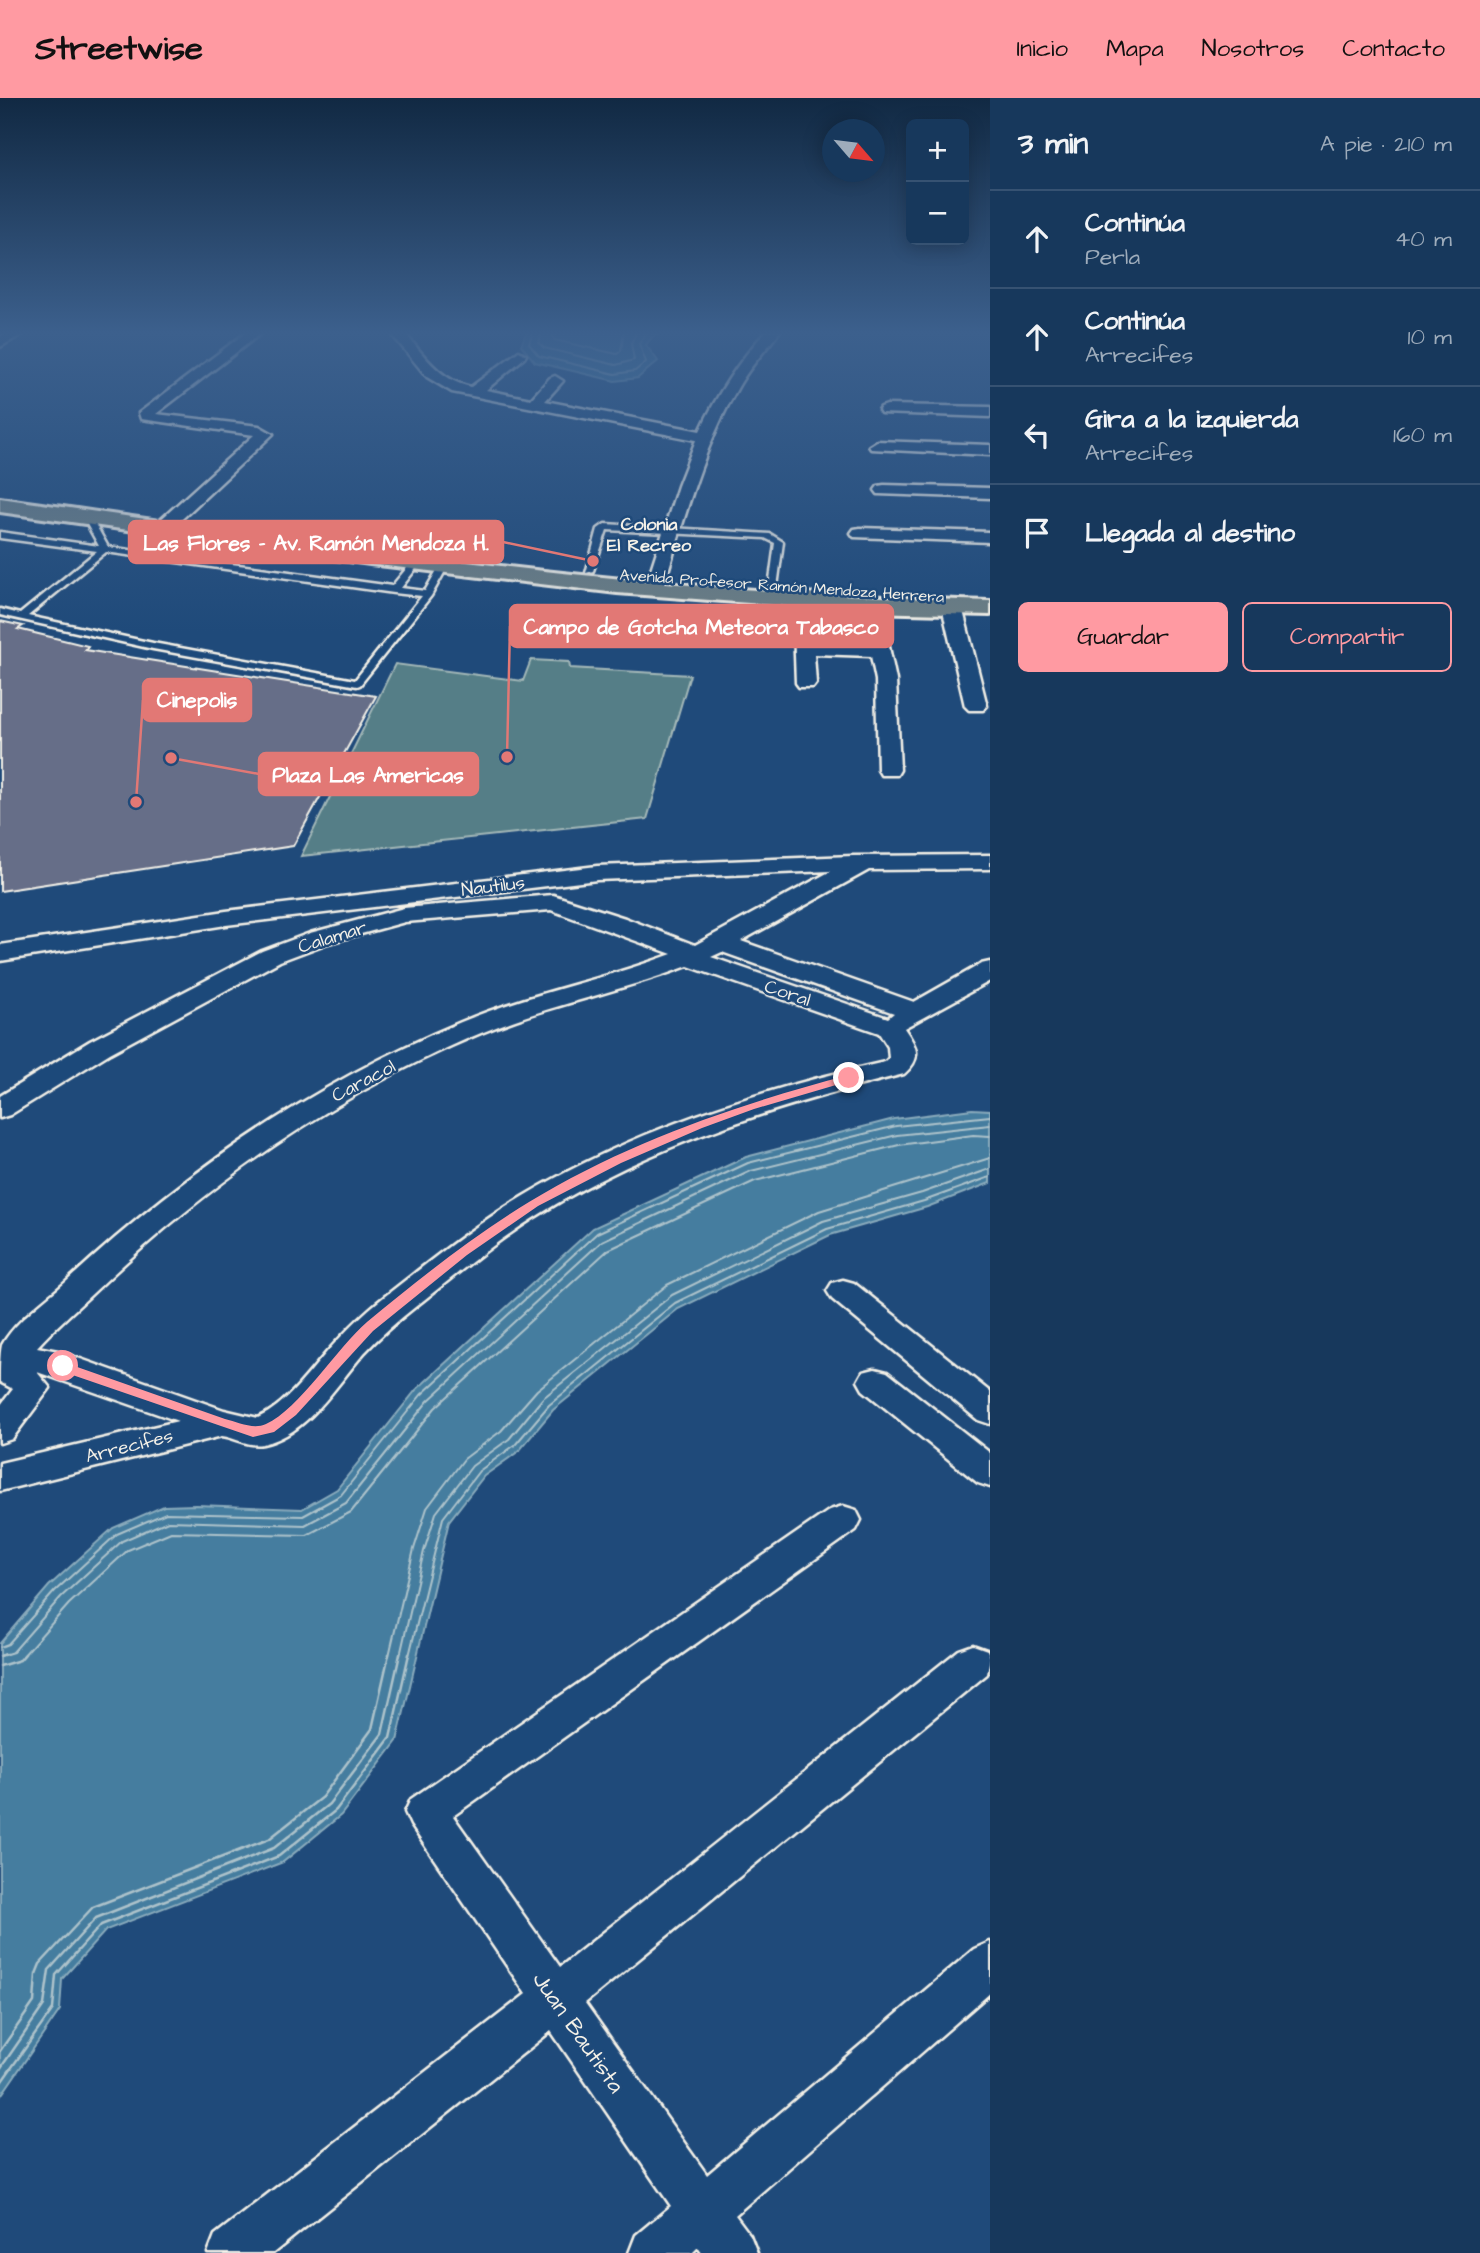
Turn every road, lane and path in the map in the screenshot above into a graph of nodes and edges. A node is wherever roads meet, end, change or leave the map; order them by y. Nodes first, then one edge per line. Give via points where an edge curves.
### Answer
1 (260, 432) edge
2 (678, 432) edge
3 (708, 432) edge
4 (706, 437) junction
5 (877, 446) dead end
6 (990, 450) edge
7 (884, 490) dead end
8 (990, 493) edge
9 (5, 504) edge
10 (88, 517) junction
11 (168, 523) junction
12 (673, 530) junction
13 (860, 533) dead end
14 (0, 535) edge
15 (990, 537) edge
16 (105, 549) junction
17 (421, 556) junction
18 (448, 560) junction
19 (589, 570) junction
20 (655, 583) junction
21 (773, 587) junction
22 (394, 590) junction
23 (428, 594) junction
24 (990, 597) edge
25 (803, 600) junction
26 (870, 604) junction
27 (953, 607) junction
28 (990, 608) edge
29 (0, 612) edge
30 (21, 617) junction
31 (803, 647) junction
32 (881, 651) junction
33 (806, 683) dead end
34 (976, 706) dead end
35 (889, 770) dead end
36 (990, 862) edge
37 (864, 863) junction
38 (226, 918) junction
39 (700, 951) junction
40 (0, 953) edge
41 (271, 956) junction
42 (990, 970) edge
43 (902, 1019) junction
44 (0, 1109) edge
45 (843, 1291) dead end
46 (4, 1366) edge
47 (875, 1381) dead end
48 (990, 1411) edge
49 (222, 1423) junction
50 (0, 1430) edge
51 (990, 1473) edge
52 (0, 1477) edge
53 (843, 1520) dead end
54 (973, 1662) dead end
55 (990, 1964) edge
56 (555, 1999) junction
57 (703, 2211) junction
58 (233, 2253) edge
59 (654, 2253) edge
60 (732, 2253) edge

1 - 11 street via 265,434
2 - 4 street
3 - 4 street
4 - 12 street
5 - 6 street
7 - 8 street
9 - 10 main road, Avenida Profesor Ramón Mendoza Herrera
9 - 11 main road
10 - 11 main road, Avenida Profesor Ramón Mendoza Herrera
10 - 16 lane
11 - 17 main road, Avenida Profesor Ramón Mendoza Herrera
11 - 17 main road, Avenida Profesor Ramón Mendoza Herrera via 198,522
12 - 19 lane via 605,527
12 - 20 street
12 - 21 lane via 778,539
13 - 15 street
14 - 16 lane
16 - 22 lane
16 - 30 lane
17 - 18 main road, Avenida Profesor Ramón Mendoza Herrera
17 - 22 lane
18 - 19 main road, Avenida Profesor Ramón Mendoza Herrera
18 - 20 main road, Avenida Profesor Ramón Mendoza Herrera
18 - 23 lane
19 - 20 main road, Avenida Profesor Ramón Mendoza Herrera
20 - 21 main road, Avenida Profesor Ramón Mendoza Herrera
20 - 25 main road, Avenida Profesor Ramón Mendoza Herrera
21 - 24 main road, Avenida Profesor Ramón Mendoza Herrera
22 - 23 lane
23 - 30 lane via 357,683
25 - 26 main road, Avenida Profesor Ramón Mendoza Herrera
25 - 31 street
26 - 27 main road, Avenida Profesor Ramón Mendoza Herrera
26 - 32 street
27 - 28 main road, Avenida Profesor Ramón Mendoza Herrera
27 - 34 street
29 - 30 lane
31 - 32 street
31 - 33 street
32 - 35 street
36 - 37 street, Nautilus
37 - 38 street, Nautilus via 597,873
37 - 39 street, Caracol
38 - 40 street, Nautilus
38 - 41 street
39 - 41 street, Calamar via 549,901 404,915
39 - 43 street, Coral
39 - 43 street, Coral
39 - 46 street, Caracol via 498,1017 401,1060 315,1106 182,1197 78,1288
41 - 44 street, Calamar via 100,1047
42 - 43 street
43 - 49 street, Arrecifes via 904,1051 899,1065 750,1107 665,1139 573,1182 507,1221 407,1297 359,1337 278,1423 253,1432
45 - 48 street
46 - 49 street via 46,1360
46 - 50 street via 33,1388
47 - 51 street
49 - 52 street, Arrecifes
53 - 56 street, Juan Bautista via 426,1812
54 - 56 street
55 - 57 street
56 - 57 street, Juan Bautista
56 - 58 street
57 - 59 street
57 - 60 street, Juan Bautista

